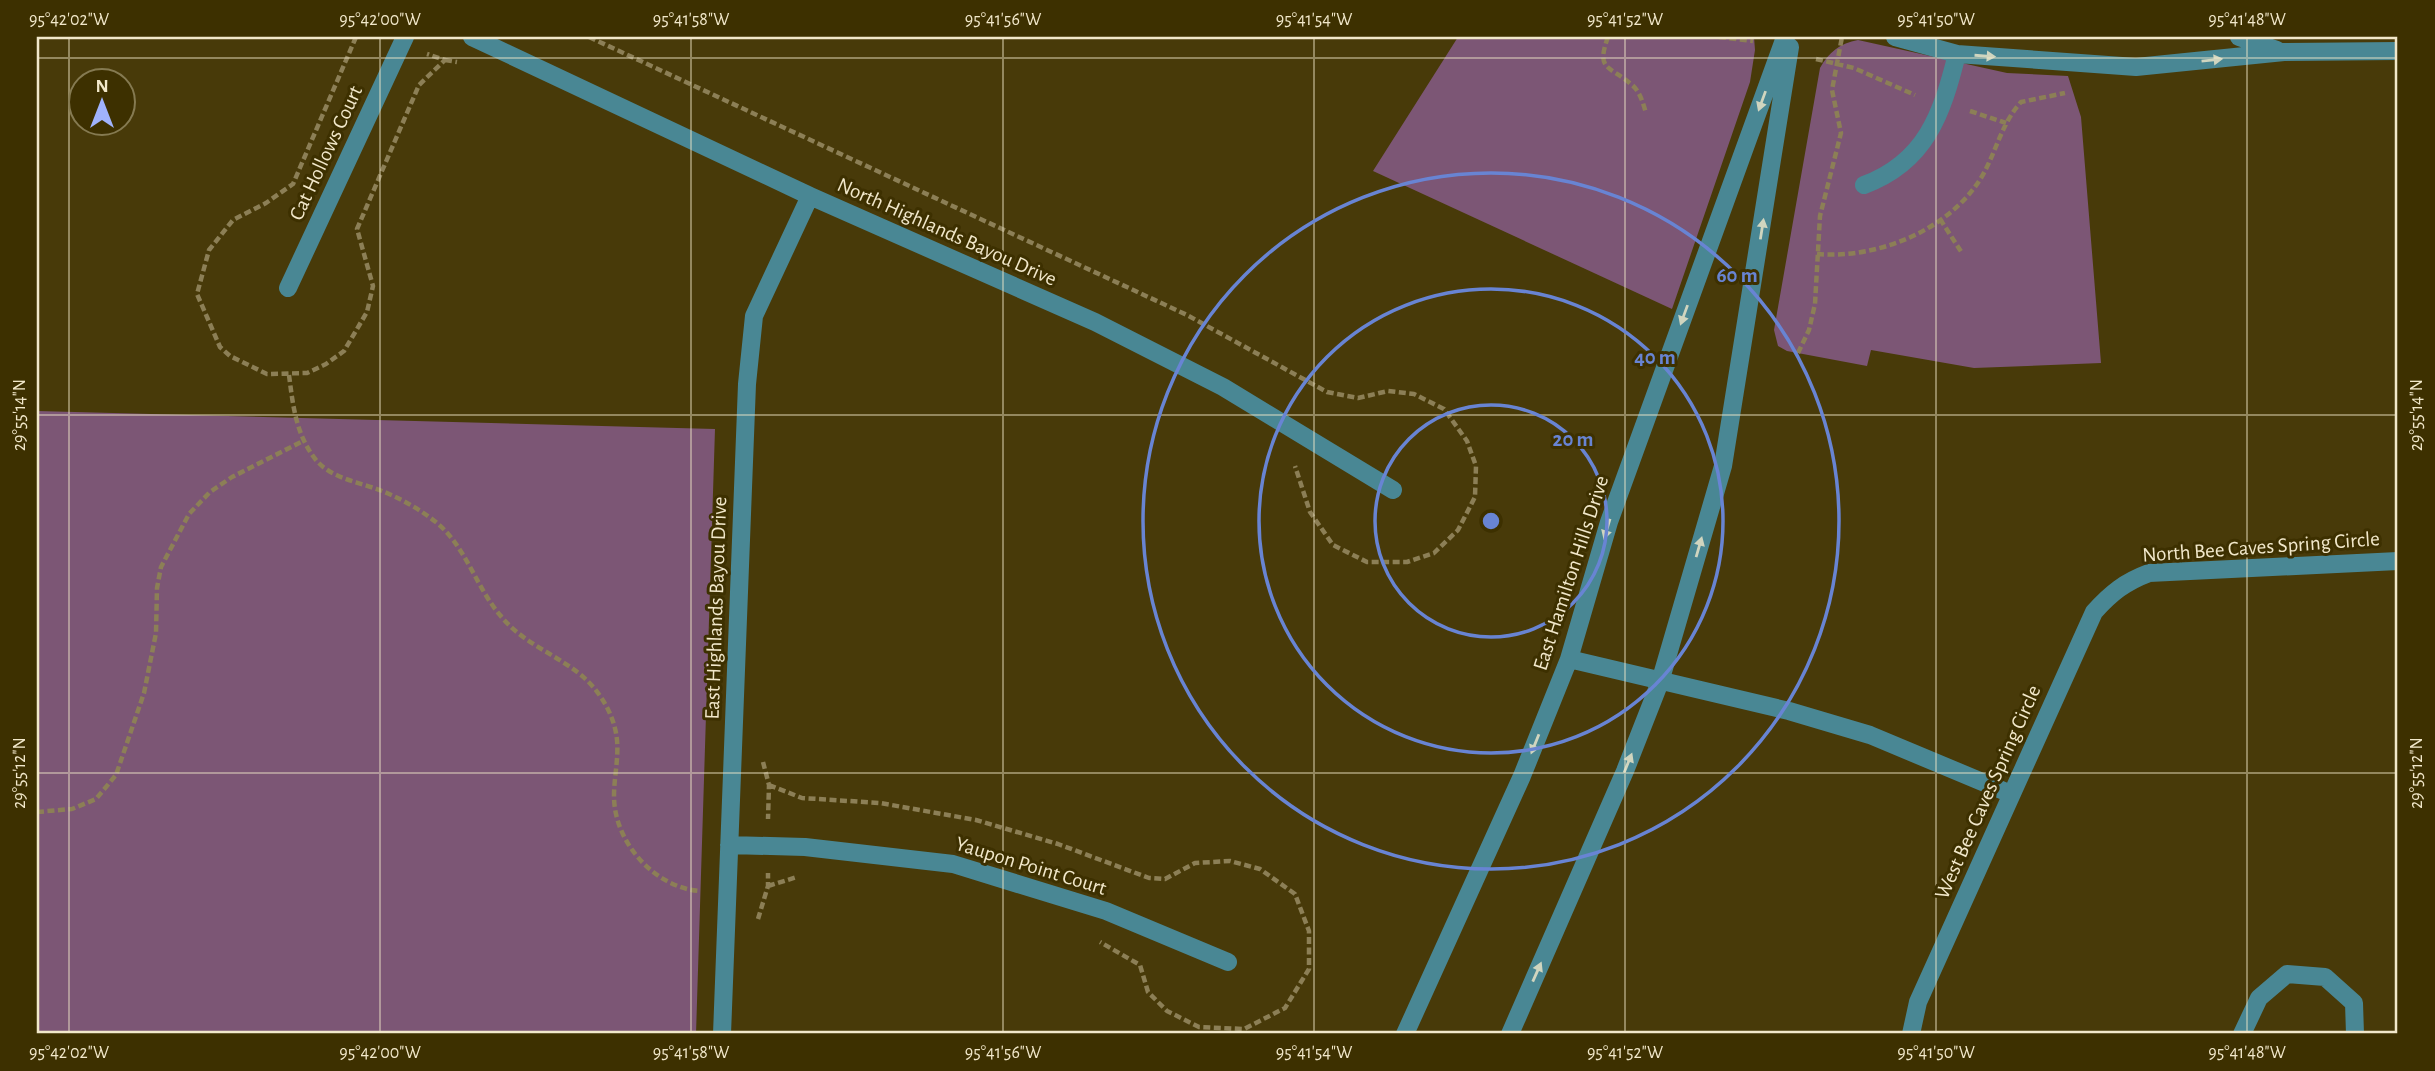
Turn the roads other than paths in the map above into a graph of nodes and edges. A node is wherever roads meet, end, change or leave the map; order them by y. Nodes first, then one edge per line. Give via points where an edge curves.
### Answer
1 (472, 37) edge
2 (1785, 37) edge
3 (1792, 37) edge
4 (1895, 37) edge
5 (2239, 37) edge
6 (403, 40) edge
7 (2398, 51) edge
8 (2284, 52) junction
9 (1957, 54) junction
10 (1864, 186) dead end
11 (810, 196) junction
12 (288, 288) dead end
13 (1393, 490) dead end
14 (2398, 561) edge
15 (2128, 581) joint
16 (1569, 659) junction
17 (1660, 682) junction
18 (2011, 794) junction
19 (729, 845) junction
20 (1228, 962) dead end
21 (722, 1034) edge
22 (1405, 1034) edge
23 (1510, 1034) edge
24 (1910, 1034) edge
25 (2242, 1034) edge
26 (2355, 1034) edge

1 - 11 street, North Highlands Bayou Drive
2 -> 16 street, East Hamilton Hills Drive via 1609,522
17 -> 3 street via 1723,466
4 - 9 street
5 - 8 street
6 - 12 street, Cat Hollows Court
7 - 8 street
9 -> 8 street via 2136,67
9 - 10 street via 1942,110 1927,137 1895,170
11 - 13 street, North Highlands Bayou Drive via 1176,363 1309,436
11 - 19 street, East Highlands Bayou Drive via 754,316 747,384
14 - 15 street, North Bee Caves Spring Circle via 2149,573
15 - 18 street, West Bee Caves Spring Circle via 2094,612
16 - 17 street
16 -> 22 street, East Hamilton Hills Drive via 1522,776
17 - 18 street via 1870,735
23 -> 17 street
18 - 24 street, West Bee Caves Spring Circle via 1918,1002
19 - 20 street, Yaupon Point Court via 805,846 953,864 1106,911
19 - 21 street, East Highlands Bayou Drive
25 - 26 street via 2259,998 2287,975 2325,977 2354,1003

